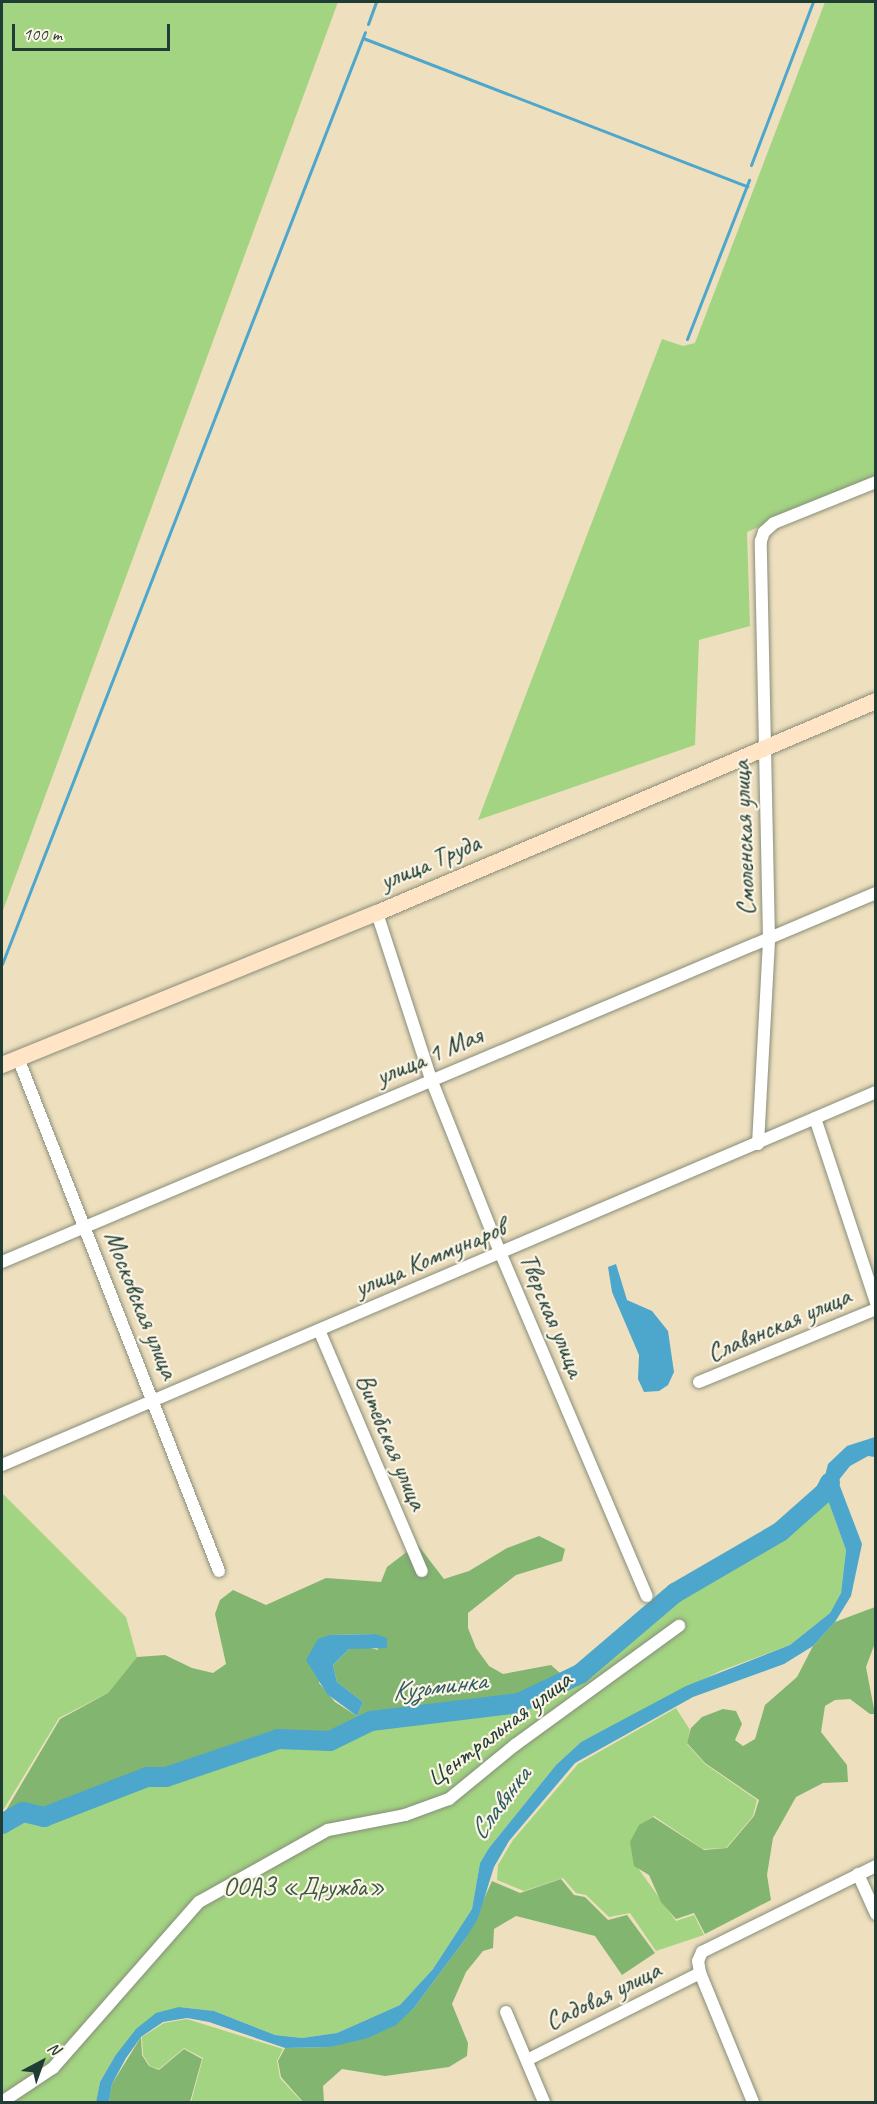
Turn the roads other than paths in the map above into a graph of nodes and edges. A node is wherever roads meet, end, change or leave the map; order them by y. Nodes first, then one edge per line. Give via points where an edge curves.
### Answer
1 (876, 482) edge
2 (876, 701) edge
3 (764, 746) junction
4 (876, 893) edge
5 (376, 913) junction
6 (770, 939) junction
7 (18, 1058) junction
8 (2, 1065) edge
9 (431, 1079) junction
10 (876, 1092) edge
11 (815, 1118) junction
12 (758, 1144) junction
13 (85, 1227) junction
14 (500, 1252) junction
15 (2, 1263) edge
16 (876, 1302) edge
17 (876, 1309) edge
18 (319, 1330) junction
19 (699, 1382) dead end
20 (155, 1401) junction
21 (2, 1465) edge
22 (219, 1570) dead end
23 (422, 1571) dead end
24 (647, 1596) dead end
25 (679, 1626) dead end
26 (876, 1866) edge
27 (858, 1874) junction
28 (876, 1914) edge
29 (700, 1973) junction
30 (506, 2012) dead end
31 (527, 2060) junction
32 (540, 2101) edge
33 (3, 2102) edge
34 (753, 2103) edge

1 - 3 street, Смоленская улица via 774,524 764,532
2 - 3 street, улица Труда
3 - 5 street, улица Труда
3 - 6 street, Смоленская улица
4 - 6 street, улица 1 Мая
5 - 7 street, улица Труда
5 - 9 street, Тверская улица
6 - 9 street, улица 1 Мая
6 - 12 street, Смоленская улица
7 - 8 street, улица Труда
7 - 13 street, Московская улица
9 - 13 street, улица 1 Мая
9 - 14 street, Тверская улица
10 - 11 street, улица Коммунаров
11 - 12 street, улица Коммунаров
11 - 16 street
12 - 14 street, улица Коммунаров
13 - 15 street, улица 1 Мая
13 - 20 street, Московская улица
14 - 18 street, улица Коммунаров
14 - 24 street, Тверская улица
17 - 19 street, Славянская улица
18 - 20 street, улица Коммунаров
18 - 23 street, Витебская улица
20 - 21 street, улица Коммунаров
20 - 22 street, Московская улица
25 - 33 street, Центральная улица via 515,1745 450,1799 405,1815 328,1830 199,1902 53,2068
26 - 27 street
27 - 28 street
27 - 29 street via 711,1947 698,1961
29 - 31 street, Садовая улица
29 - 34 street
30 - 31 street
31 - 32 street

